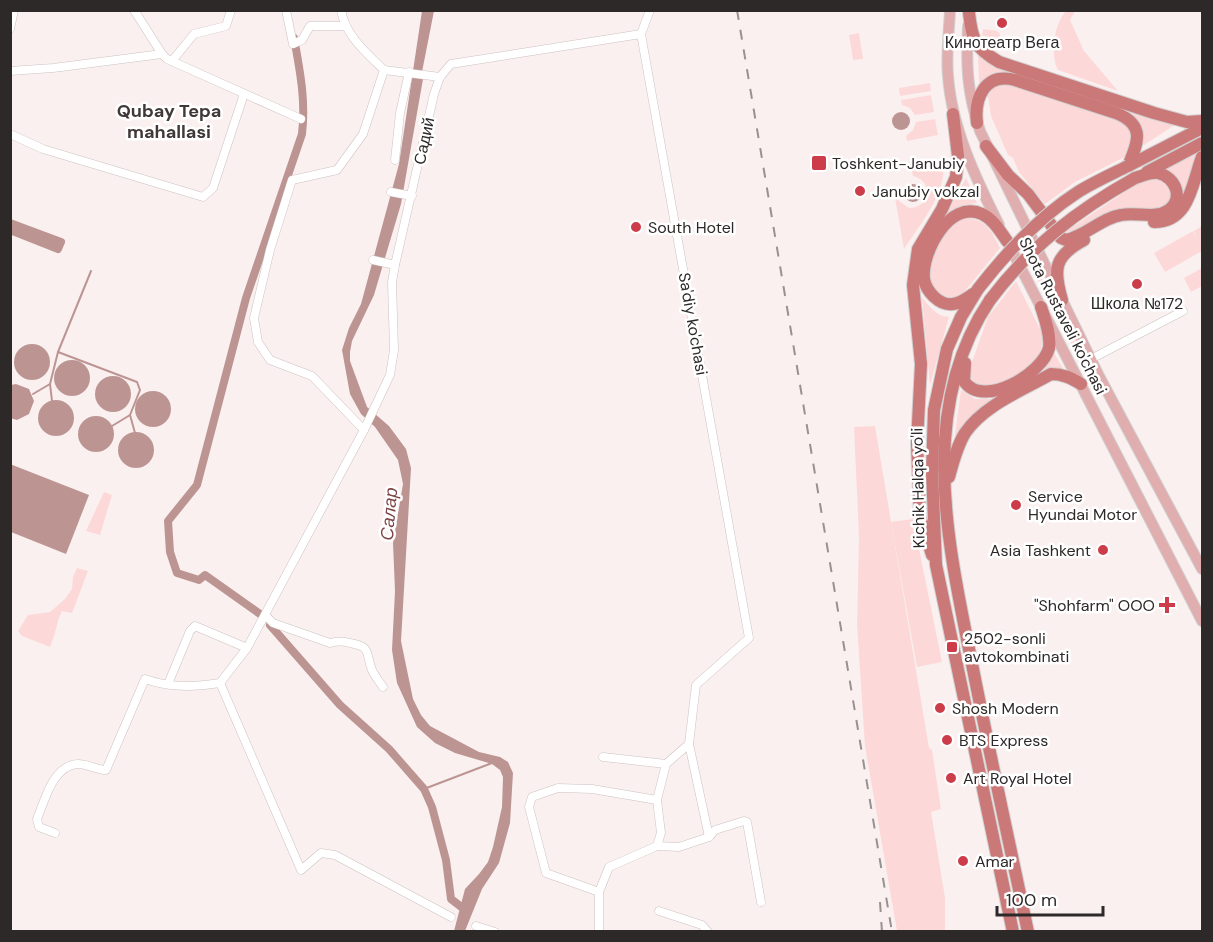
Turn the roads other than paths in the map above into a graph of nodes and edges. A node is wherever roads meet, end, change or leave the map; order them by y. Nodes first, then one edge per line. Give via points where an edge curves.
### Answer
1 (14, 10) edge
2 (134, 10) edge
3 (231, 10) edge
4 (286, 10) edge
5 (341, 10) edge
6 (650, 10) edge
7 (950, 10) edge
8 (969, 12) edge
9 (346, 26) junction
10 (10, 29) edge
11 (641, 34) junction
12 (162, 54) junction
13 (172, 61) junction
14 (384, 70) junction
15 (10, 71) edge
16 (410, 73) junction
17 (440, 77) junction
18 (244, 94) junction
19 (953, 114) junction
20 (301, 119) dead end
21 (1203, 121) edge
22 (977, 123) junction
23 (1203, 128) edge
24 (10, 134) edge
25 (1203, 143) edge
26 (986, 146) junction
27 (1203, 157) edge
28 (395, 160) dead end
29 (1128, 166) junction
30 (1135, 178) junction
31 (391, 192) dead end
32 (412, 196) junction
33 (1007, 241) junction
34 (373, 260) dead end
35 (395, 265) junction
36 (978, 289) junction
37 (1062, 300) junction
38 (1041, 307) junction
39 (1183, 311) dead end
40 (970, 333) junction
41 (1091, 359) junction
42 (1082, 384) junction
43 (366, 426) junction
44 (945, 491) junction
45 (936, 565) junction
46 (1203, 569) edge
47 (265, 615) junction
48 (1203, 621) edge
49 (247, 648) junction
50 (220, 683) junction
51 (168, 684) junction
52 (382, 687) dead end
53 (988, 742) junction
54 (689, 744) junction
55 (972, 745) junction
56 (603, 756) dead end
57 (666, 764) junction
58 (657, 800) junction
59 (55, 833) dead end
60 (709, 837) junction
61 (657, 846) junction
62 (599, 892) junction
63 (761, 902) dead end
64 (659, 911) dead end
65 (451, 917) dead end
66 (476, 926) dead end
67 (495, 932) edge
68 (599, 932) edge
69 (708, 932) edge
70 (1013, 932) edge
71 (1028, 932) edge

1 - 10 street
2 - 12 street
3 - 13 street via 226,26 194,34
4 - 9 street via 293,44 302,40 310,26
5 - 9 street
6 - 11 street
7 - 19 main road, Shota Rustaveli ko'chasi via 947,66
8 - 21 highway via 976,45 999,62 1164,116 1187,122
8 - 22 main road, Shota Rustaveli ko'chasi via 966,70
9 - 14 street
11 - 17 street via 451,64
11 - 54 street, Sa'diy ko'chasi via 749,638 696,685
12 - 13 street
12 - 15 street
13 - 18 street
14 - 16 street
14 - 43 street via 363,134 337,170 292,180 254,318 258,342 270,360 312,376
16 - 17 street
16 - 28 street via 400,112
17 - 32 street, Садий
18 - 20 street
18 - 24 street via 213,188 199,197 43,149
19 - 33 main road, Shota Rustaveli ko'chasi
19 - 45 highway via 956,177 918,249 913,285 921,364 917,443 920,516
22 - 26 main road, Shota Rustaveli ko'chasi
22 - 29 highway via 975,106 984,88 1000,79 1015,80 1127,119 1138,137
23 - 29 highway, Kichik Halqa yo'li
25 - 30 highway, Kichik Halqa yo'li
26 - 30 highway via 1064,240 1118,215 1163,213 1175,204 1177,189 1165,176 1153,173
26 - 37 main road, Shota Rustaveli ko'chasi
27 - 37 highway via 1186,205 1177,216 1163,222 1118,223 1066,251 1056,271
29 - 36 highway, Kichik Halqa yo'li, bridge via 1080,191 1050,214
30 - 40 highway, Kichik Halqa yo'li, bridge via 1054,231 1018,264
31 - 32 street
32 - 35 street, Садий
33 - 36 highway via 988,218 973,211 959,213 936,236 925,267 929,291 942,303 953,304
33 - 38 main road, Shota Rustaveli ko'chasi
34 - 35 street
35 - 43 street, Садий via 390,375
36 - 45 highway, Kichik Halqa yo'li via 947,349 934,410
37 - 41 main road, Shota Rustaveli ko'chasi
38 - 40 highway via 1049,343 1044,359 1027,375 994,392 977,392 964,381
38 - 42 main road, Shota Rustaveli ko'chasi
39 - 41 street
40 - 44 highway, Kichik Halqa yo'li via 947,411
41 - 46 main road, Shota Rustaveli ko'chasi
42 - 44 highway via 1051,374 985,413 963,438
42 - 48 main road, Shota Rustaveli ko'chasi
43 - 47 street, Садий
44 - 53 highway, Kichik Halqa yo'li via 954,575
45 - 55 highway, Kichik Halqa yo'li
47 - 49 street, Садий
47 - 52 street via 273,623 330,643 363,645
49 - 50 street, Садий
49 - 51 street via 195,626
50 - 51 street via 190,687
50 - 65 street via 301,870 321,853 335,855
51 - 59 street via 146,679 105,771 76,764 58,775 37,819 39,827
53 - 55 highway
53 - 71 highway, Kichik Halqa yo'li
54 - 57 street
54 - 60 street
55 - 70 highway, Kichik Halqa yo'li
56 - 57 street
57 - 58 street
58 - 61 street via 661,833
58 - 62 street via 592,789 558,788 532,797 529,807 546,873
60 - 61 street via 679,847
60 - 63 street via 715,830 747,822
61 - 62 street via 609,867
62 - 68 street
64 - 69 street via 702,925
66 - 67 street

